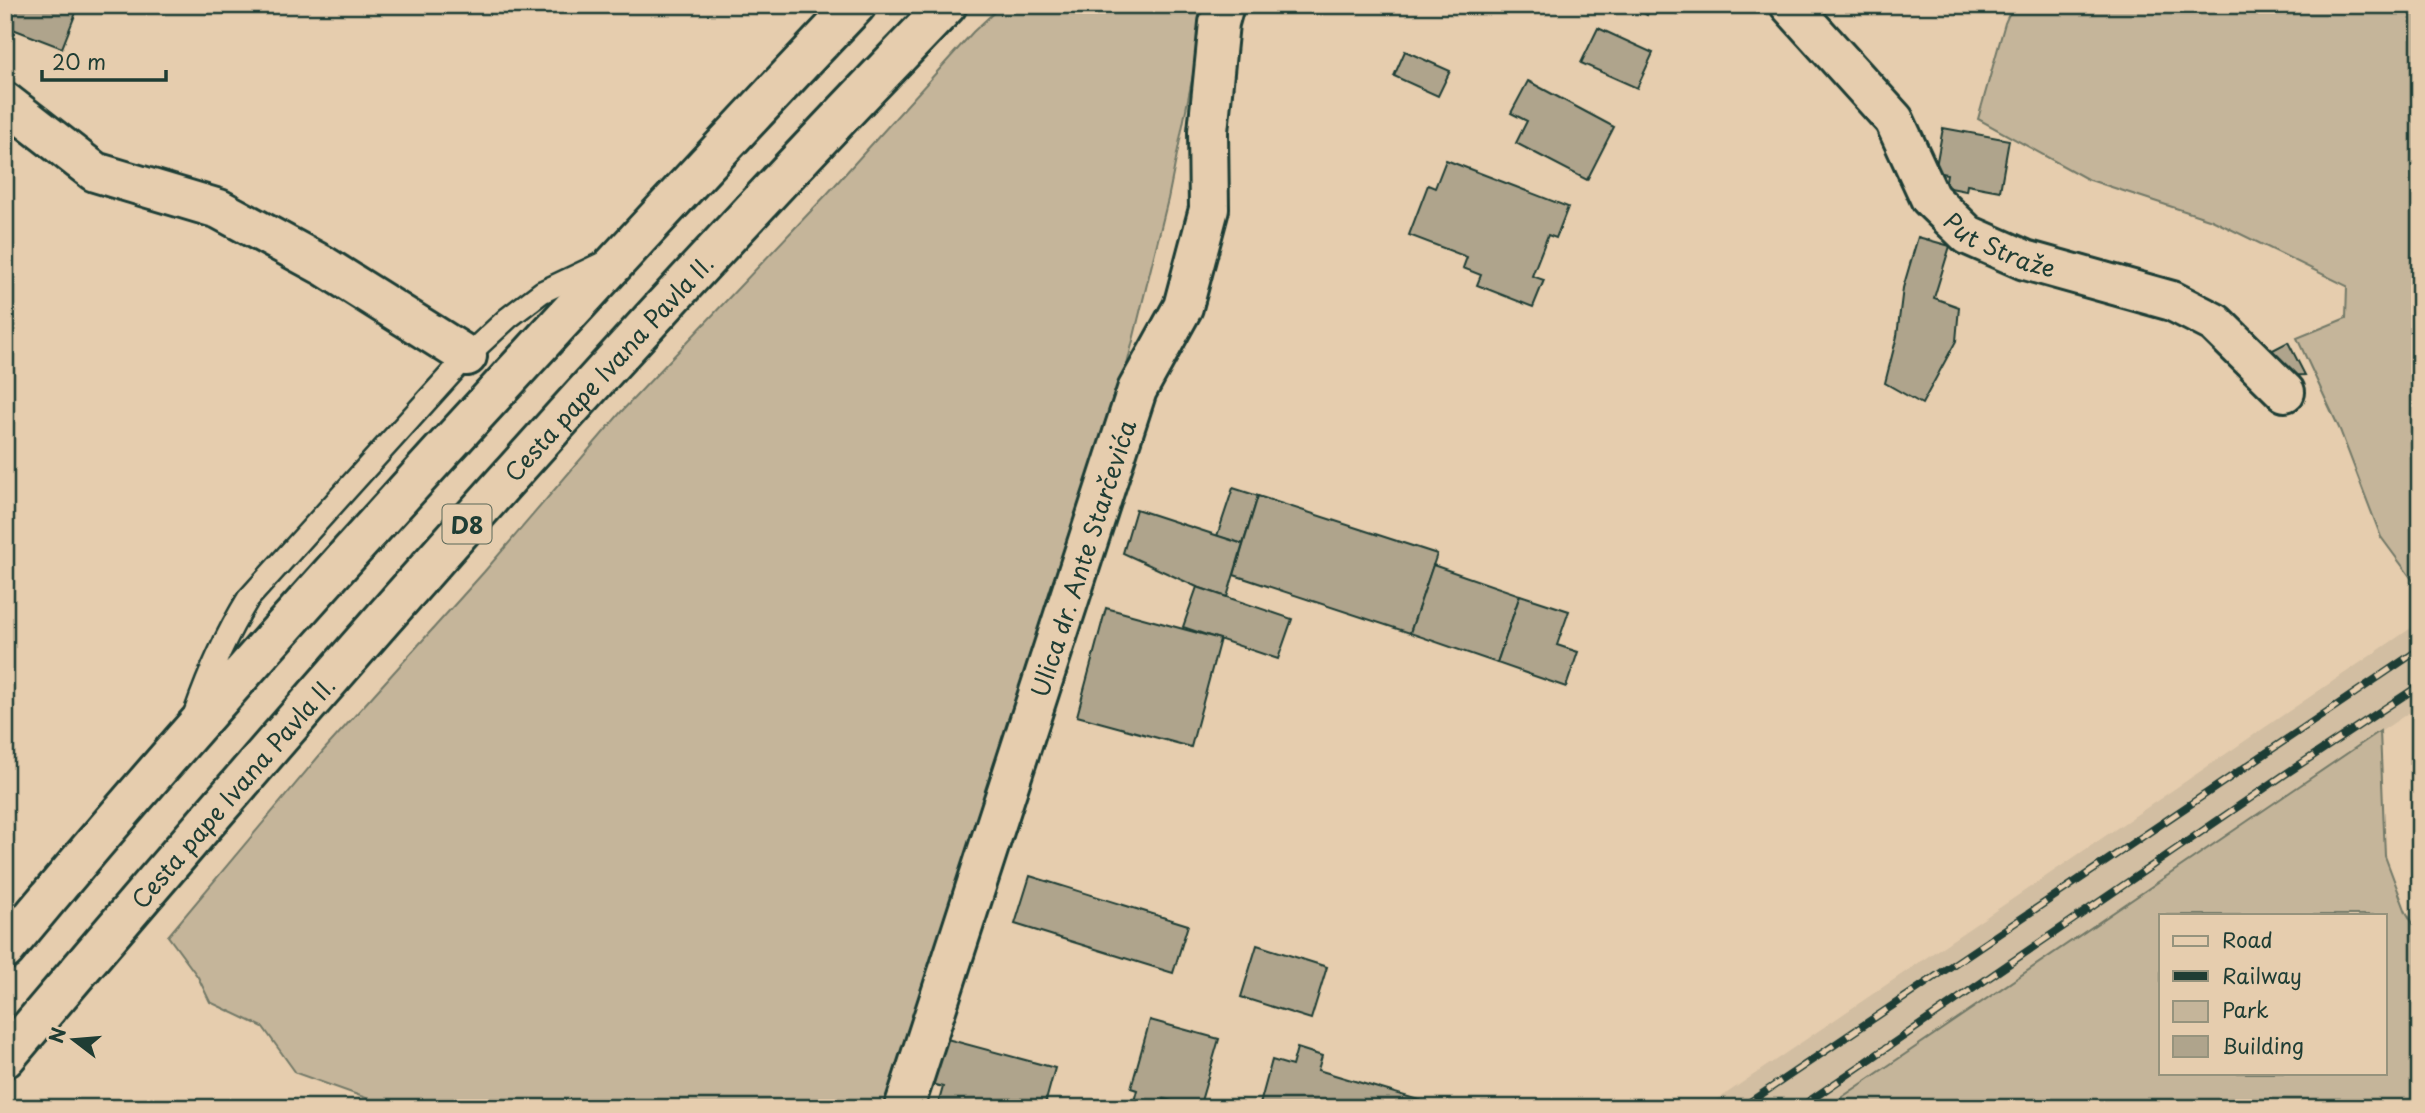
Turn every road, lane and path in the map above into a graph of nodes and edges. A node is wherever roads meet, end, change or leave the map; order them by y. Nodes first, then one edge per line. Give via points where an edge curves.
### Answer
1 (856, 5) edge
2 (947, 5) edge
3 (1224, 5) edge
4 (1790, 5) edge
5 (5, 102) edge
6 (620, 256) junction
7 (467, 356) junction
8 (2285, 392) dead end
9 (189, 732) junction
10 (5, 950) edge
11 (5, 1058) edge
12 (904, 1108) edge

1 - 6 main road, D8
2 - 11 main road, Cesta pape Ivana Pavla II. / D8 via 761,201 423,572
3 - 12 main road, Ulica dr. Ante Starčevića via 1208,131 1209,209 1183,307 1137,390
4 - 8 main road, Put Straže via 1894,120 1930,198 1968,235 2025,260 2172,301 2215,323
5 - 7 main road via 95,172 219,209 324,265
6 - 7 lane via 542,292
6 - 9 main road, D8
7 - 9 lane via 248,599 208,677
9 - 10 main road, D8

